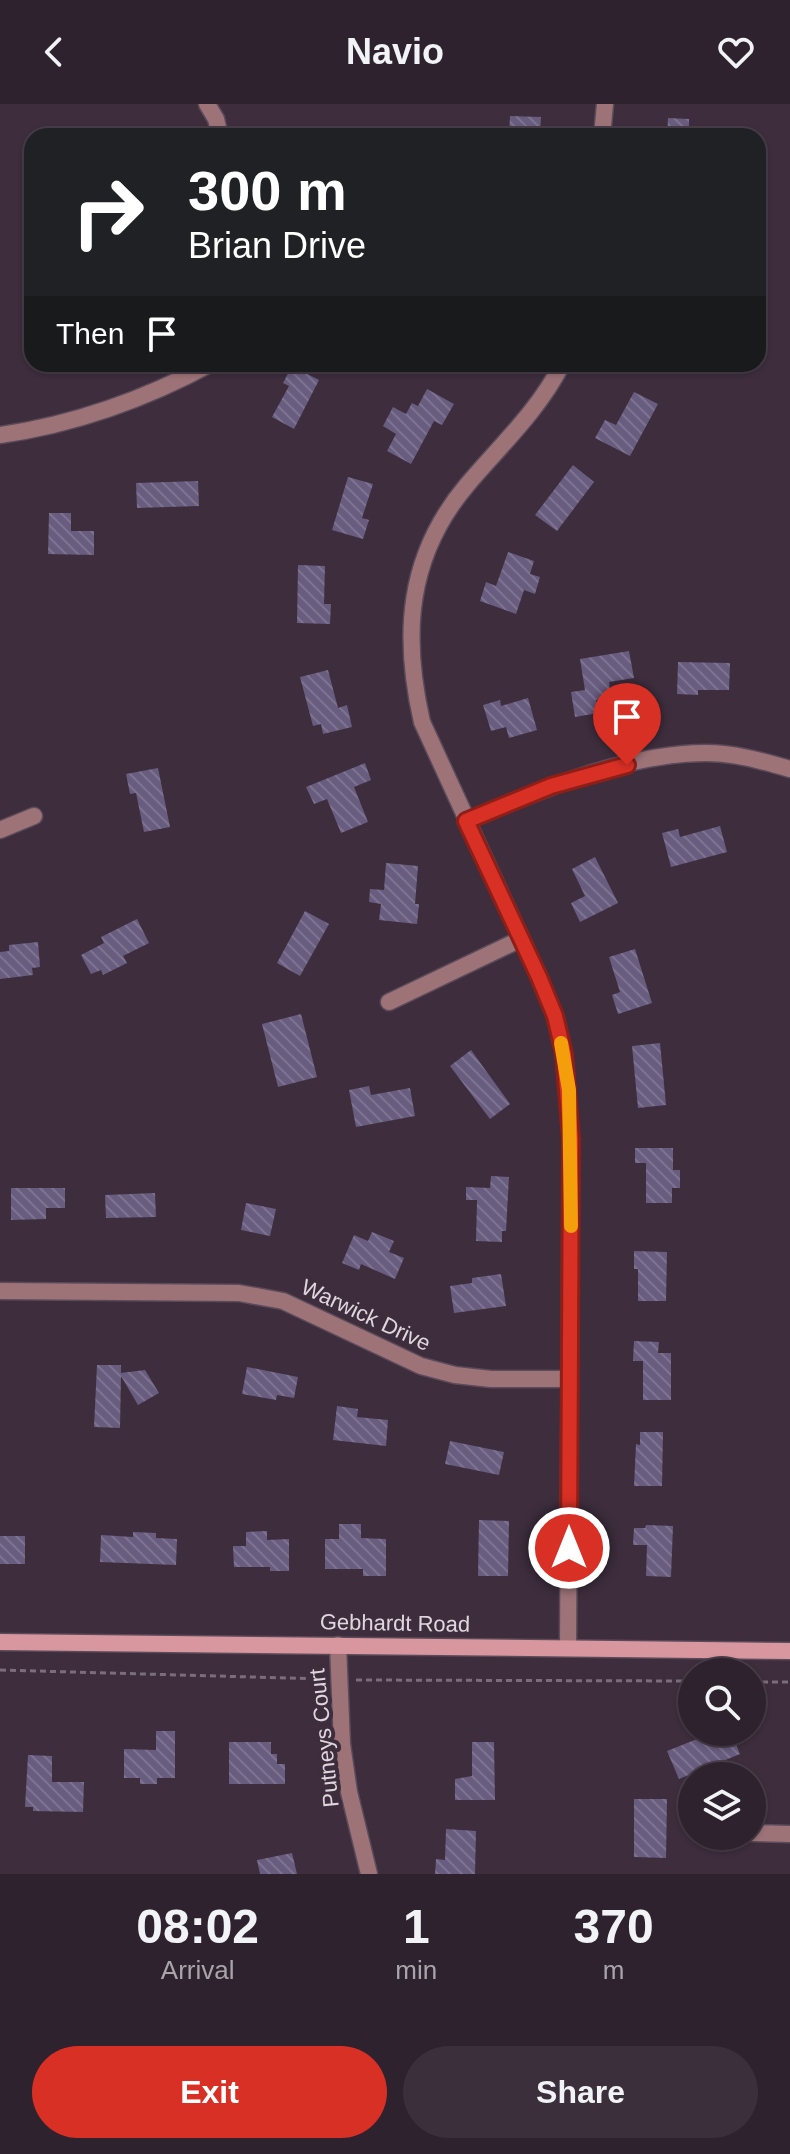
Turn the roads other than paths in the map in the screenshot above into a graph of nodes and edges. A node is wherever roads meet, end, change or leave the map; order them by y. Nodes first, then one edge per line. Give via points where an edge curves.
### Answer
1 (207, 104) edge
2 (605, 104) edge
3 (218, 128) edge
4 (603, 128) edge
5 (193, 372) edge
6 (558, 372) edge
7 (0, 435) edge
8 (790, 769) edge
9 (34, 816) dead end
10 (466, 821) junction
11 (0, 830) edge
12 (521, 939) junction
13 (389, 1002) dead end
14 (0, 1291) edge
15 (570, 1379) junction
16 (0, 1642) edge
17 (338, 1645) junction
18 (568, 1648) junction
19 (790, 1651) edge
20 (766, 1833) edge
21 (790, 1834) edge
22 (369, 1874) edge

1 - 3 street
2 - 4 street
5 - 7 street via 91,414
6 - 10 street via 446,515 431,539 414,596 410,649 422,722
8 - 10 street via 733,755 685,754 551,786
9 - 11 street
10 - 12 street
12 - 13 street
12 - 15 street via 555,1016 569,1090
14 - 15 street, Warwick Drive via 239,1293 283,1301 421,1366 455,1375
15 - 18 street
16 - 17 street, Gebhardt Road
17 - 18 street, Gebhardt Road
17 - 22 street, Putneys Court via 342,1744
18 - 19 street, Gebhardt Road
20 - 21 street

